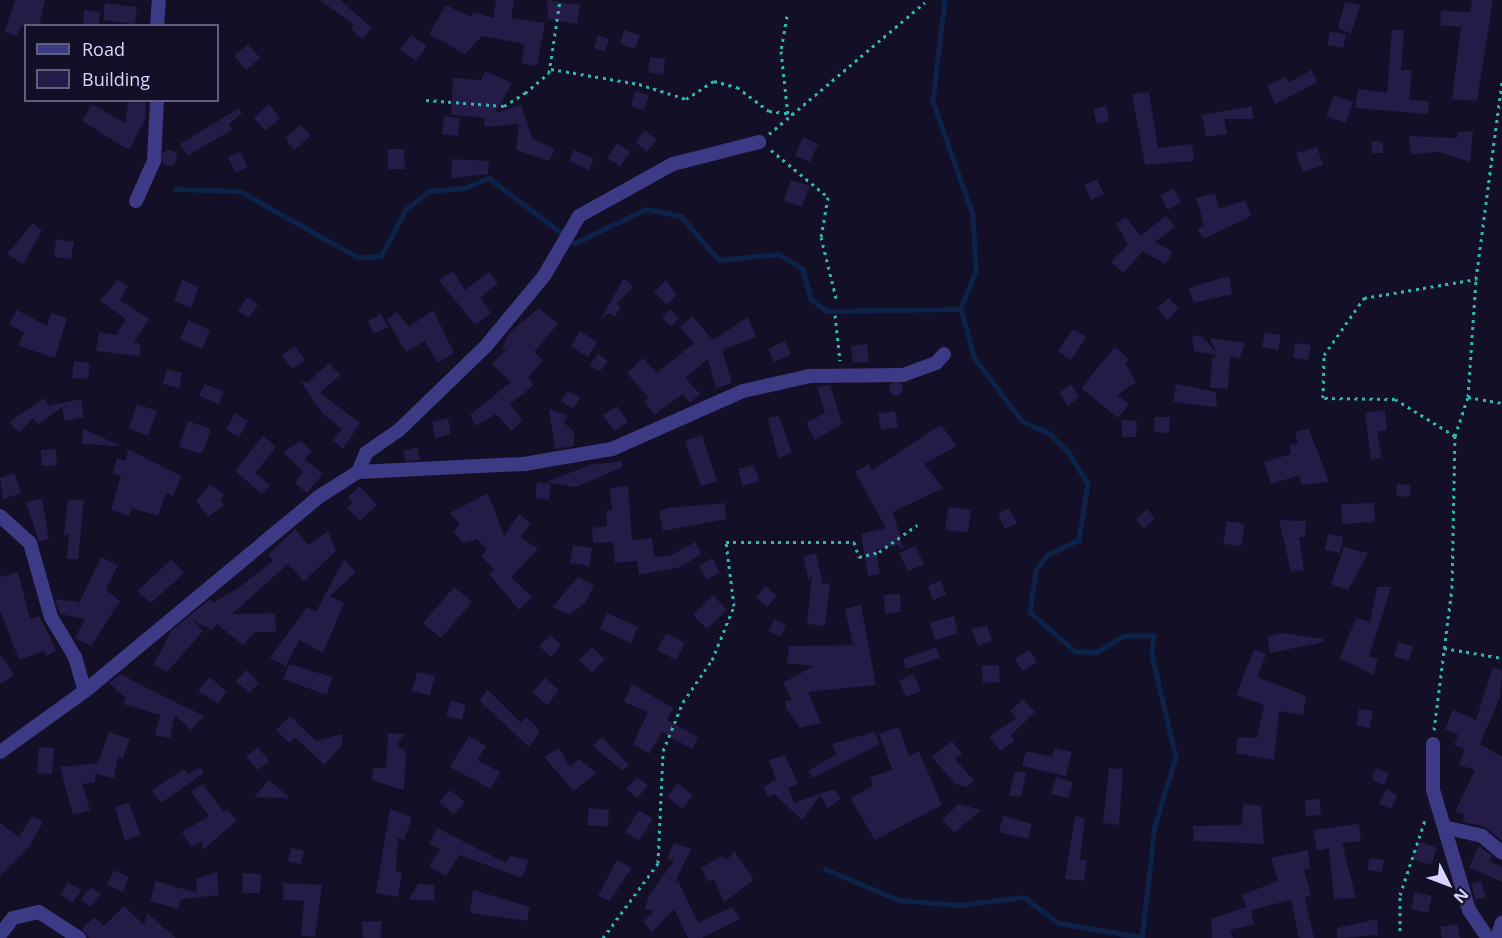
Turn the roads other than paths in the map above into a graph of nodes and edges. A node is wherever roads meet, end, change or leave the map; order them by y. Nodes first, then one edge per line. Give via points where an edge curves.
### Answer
1 (159, 0) edge
2 (157, 24) edge
3 (157, 102) edge
4 (759, 142) road end
5 (136, 201) dead end
6 (944, 354) dead end
7 (358, 472) junction
8 (0, 516) edge
9 (85, 691) junction
10 (1432, 744) road end
11 (0, 752) edge
12 (1448, 828) junction
13 (1502, 853) edge
14 (1502, 923) edge
15 (0, 935) edge
16 (79, 938) edge
17 (1488, 938) edge
18 (1497, 938) edge

1 - 2 street
3 - 5 street via 154,161
4 - 7 street via 673,164 579,216 544,276 486,346 398,431 366,453
6 - 7 street via 936,363 903,375 810,376 743,391 612,449 524,464
7 - 9 street via 186,603
8 - 9 street via 30,543 51,617 75,657
9 - 11 street
10 - 12 street via 1435,796
12 - 13 street via 1482,836
12 - 17 street via 1469,910
14 - 18 street
15 - 16 street via 13,918 39,912

